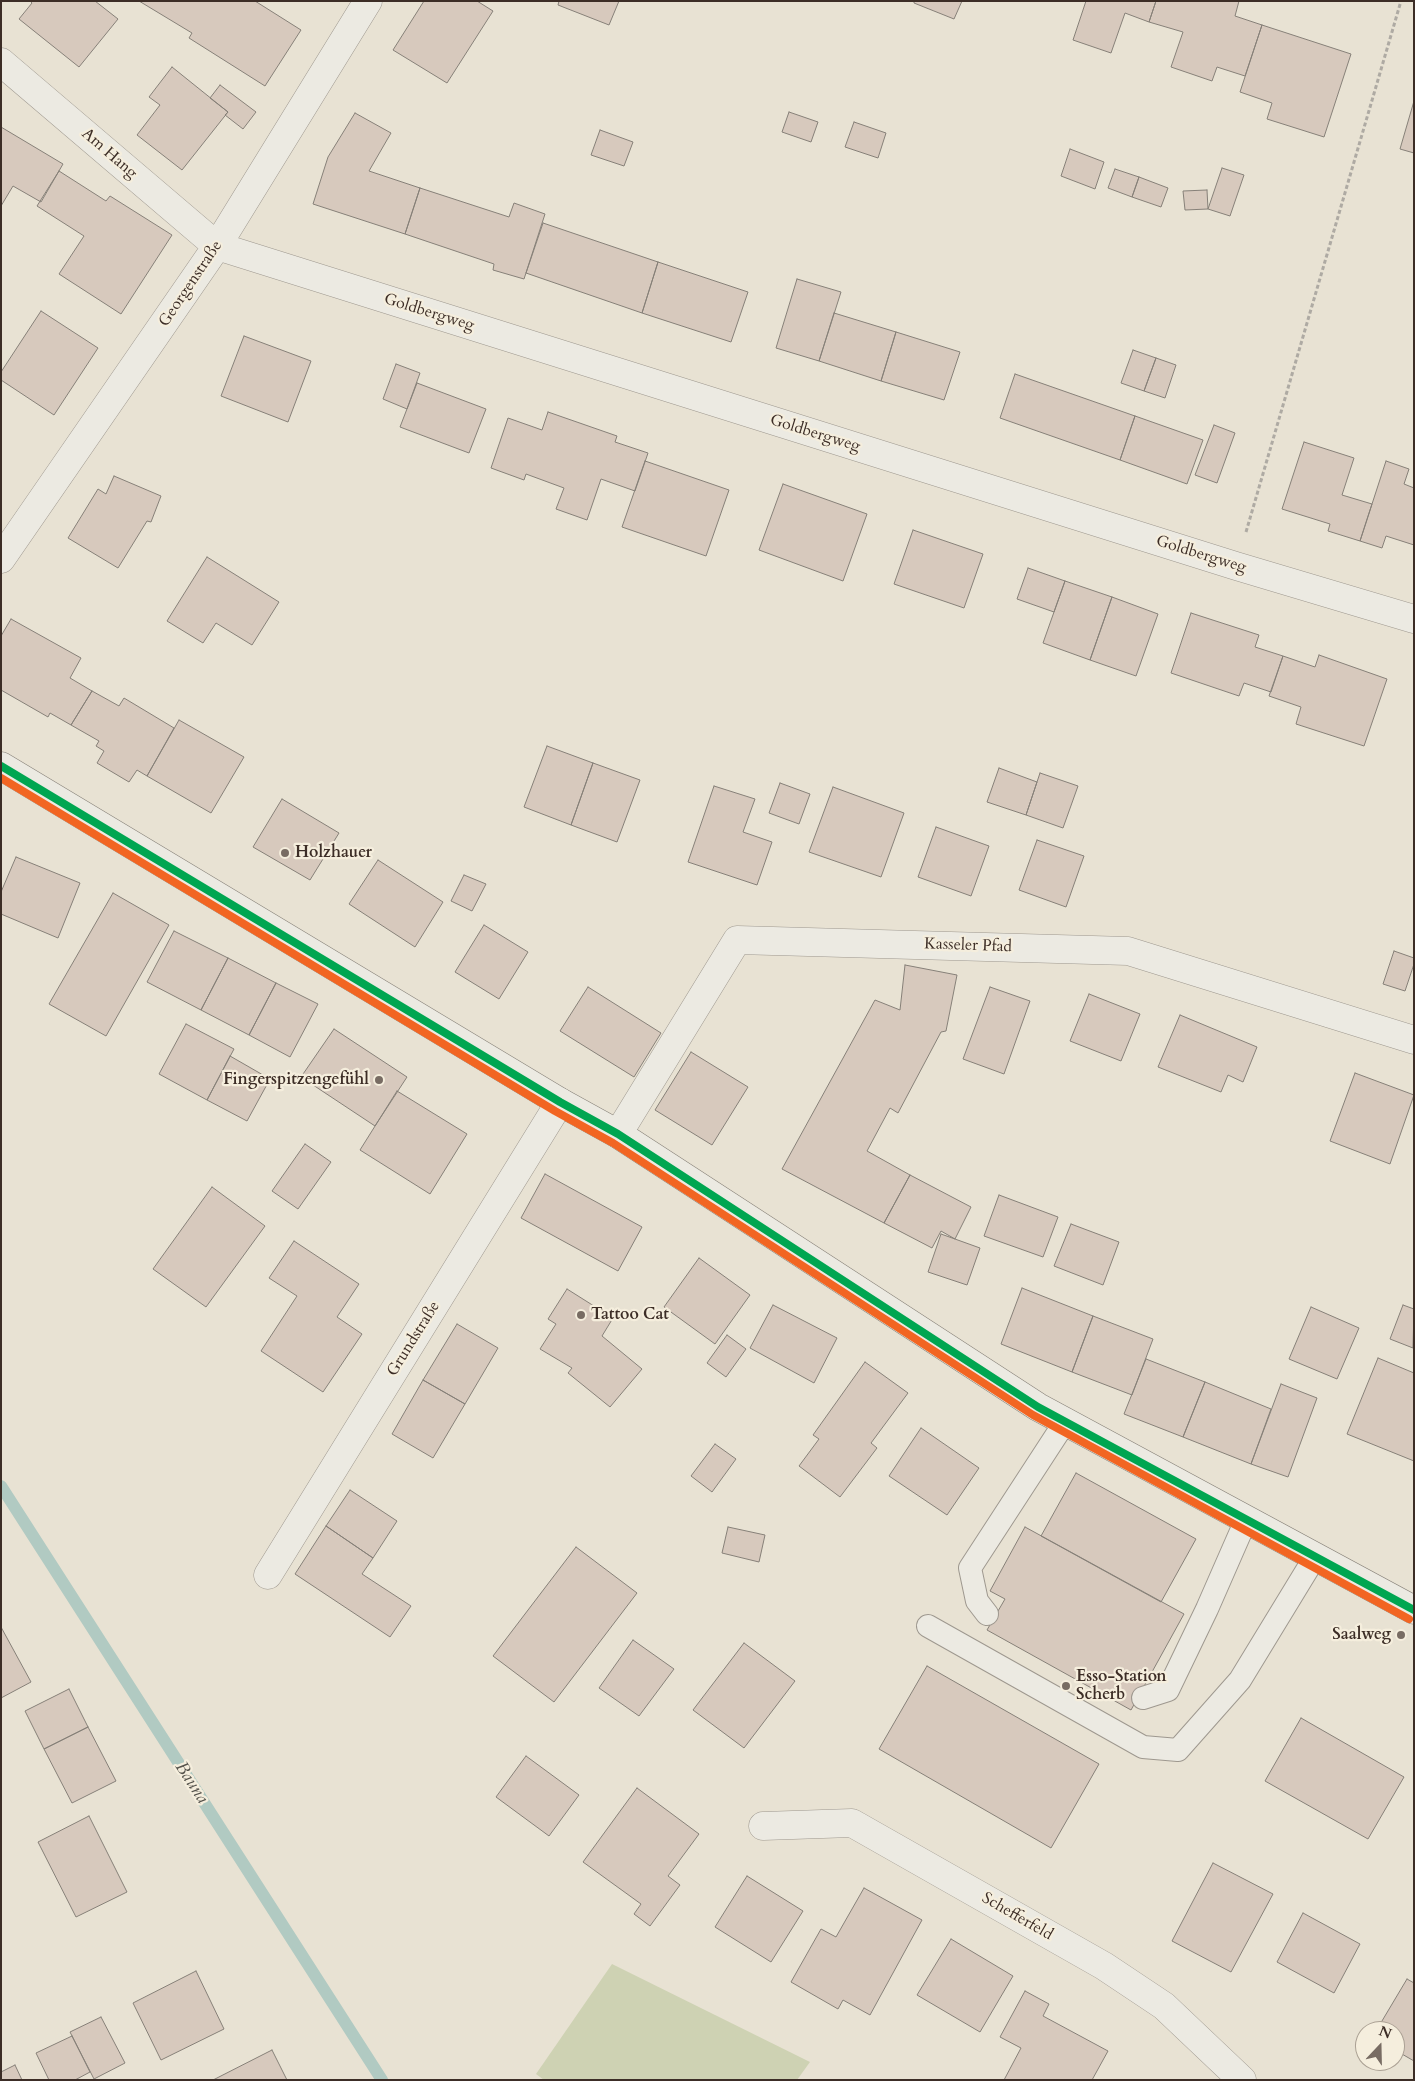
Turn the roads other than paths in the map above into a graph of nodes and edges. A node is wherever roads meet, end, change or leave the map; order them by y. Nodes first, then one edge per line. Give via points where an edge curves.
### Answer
1 (368, 1) edge
2 (1, 62) edge
3 (217, 246) junction
4 (1, 559) edge
5 (1414, 619) edge
6 (1, 766) edge
7 (1414, 1040) edge
8 (560, 1102) junction
9 (618, 1134) junction
10 (1065, 1422) junction
11 (1246, 1520) junction
12 (1315, 1557) junction
13 (268, 1575) dead end
14 (1414, 1610) edge
15 (987, 1614) dead end
16 (928, 1626) dead end
17 (1143, 1698) dead end
18 (763, 1826) dead end
19 (1242, 2080) edge

1 - 3 street, Georgenstraße
2 - 3 street, Am Hang
3 - 4 street, Georgenstraße
3 - 5 street, Goldbergweg
6 - 8 street
7 - 9 street, Kasseler Pfad via 1128,951 738,940
8 - 9 street
8 - 13 street, Grundstraße
9 - 10 street
10 - 11 street
10 - 15 lane via 970,1568 977,1601
11 - 12 street
11 - 17 lane via 1168,1690
12 - 14 street
12 - 16 lane via 1240,1680 1178,1750 1143,1748
18 - 19 street, Schefferfeld via 852,1823 1104,1966 1164,2006

